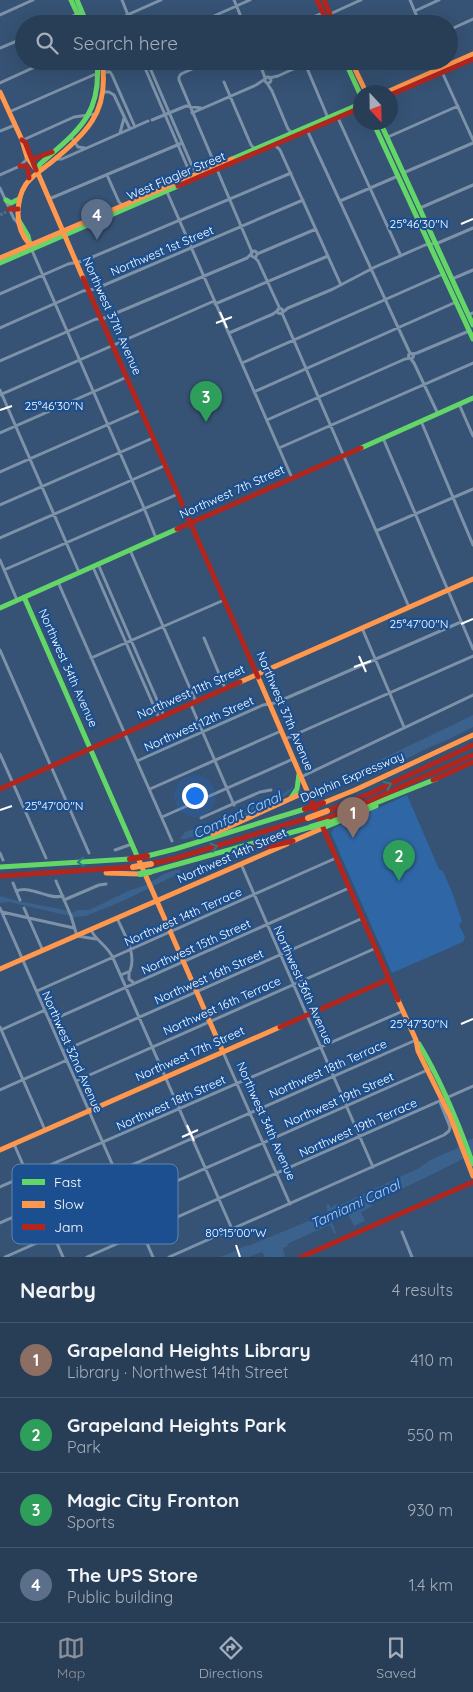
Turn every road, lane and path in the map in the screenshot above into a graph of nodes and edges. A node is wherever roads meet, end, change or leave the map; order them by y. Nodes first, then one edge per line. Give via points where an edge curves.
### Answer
1 (33, 0) edge
2 (122, 0) edge
3 (161, 0) edge
4 (234, 0) edge
5 (250, 0) edge
6 (317, 0) edge
7 (324, 0) edge
8 (361, 0) edge
9 (410, 0) edge
10 (439, 0) edge
11 (156, 1) edge
12 (76, 2) edge
13 (236, 6) junction
14 (414, 11) junction
15 (325, 12) junction
16 (80, 13) joint
17 (0, 15) edge
18 (75, 15) edge
19 (128, 15) joint
20 (216, 15) edge
21 (240, 15) edge
22 (318, 15) edge
23 (326, 15) edge
24 (327, 15) edge
25 (416, 15) edge
26 (473, 20) edge
27 (458, 26) edge
28 (15, 42) edge
29 (0, 48) edge
30 (473, 54) edge
31 (473, 59) edge
32 (458, 62) edge
33 (458, 64) edge
34 (28, 70) edge
35 (146, 70) edge
36 (152, 70) edge
37 (190, 70) edge
38 (263, 70) edge
39 (290, 70) edge
40 (307, 70) edge
41 (349, 70) edge
42 (356, 70) edge
43 (442, 70) junction
44 (101, 72) junction
45 (268, 80) junction
46 (224, 82) dead end
47 (0, 83) edge
48 (356, 85) edge
49 (363, 85) edge
50 (398, 88) edge
51 (100, 90) junction
52 (398, 91) edge
53 (0, 92) edge
54 (121, 96) junction
55 (230, 96) junction
56 (116, 98) junction
57 (190, 106) junction
58 (458, 106) junction
59 (203, 107) junction
60 (353, 107) edge
61 (353, 111) edge
62 (9, 112) junction
63 (169, 112) junction
64 (192, 112) junction
65 (93, 114) junction
66 (165, 114) junction
67 (124, 118) junction
68 (328, 118) junction
69 (338, 118) junction
70 (15, 125) junction
71 (135, 127) junction
72 (130, 129) junction
73 (307, 129) junction
74 (377, 130) edge
75 (384, 130) edge
76 (0, 131) edge
77 (290, 132) junction
78 (120, 133) junction
79 (387, 138) junction
80 (72, 139) junction
81 (22, 140) junction
82 (473, 141) edge
83 (182, 143) junction
84 (178, 145) junction
85 (279, 146) junction
86 (86, 148) junction
87 (252, 149) junction
88 (56, 154) junction
89 (30, 158) junction
90 (20, 166) junction
91 (216, 168) junction
92 (37, 171) junction
93 (291, 173) junction
94 (107, 174) junction
95 (198, 174) junction
96 (0, 175) edge
97 (400, 175) junction
98 (29, 178) junction
99 (189, 178) junction
100 (173, 184) junction
101 (473, 186) edge
102 (0, 188) edge
103 (370, 188) junction
104 (167, 192) junction
105 (140, 198) junction
106 (230, 198) junction
107 (49, 199) junction
108 (303, 200) junction
109 (340, 201) junction
110 (6, 204) edge
111 (18, 205) junction
112 (120, 205) junction
113 (134, 206) junction
114 (419, 208) junction
115 (179, 220) junction
116 (18, 221) junction
117 (242, 226) junction
118 (316, 228) junction
119 (473, 228) edge
120 (64, 232) junction
121 (25, 236) junction
122 (37, 242) junction
123 (432, 244) junction
124 (31, 247) junction
125 (191, 248) junction
126 (20, 249) junction
127 (254, 254) junction
128 (328, 256) junction
129 (401, 256) junction
130 (0, 258) edge
131 (77, 262) junction
132 (0, 263) edge
133 (371, 269) junction
134 (473, 270) edge
135 (443, 274) junction
136 (43, 275) junction
137 (204, 276) junction
138 (452, 279) junction
139 (267, 282) junction
140 (341, 285) junction
141 (89, 290) junction
142 (0, 294) edge
143 (385, 300) junction
144 (215, 302) junction
145 (55, 304) junction
146 (457, 305) junction
147 (280, 311) junction
148 (471, 314) edge
149 (102, 319) junction
150 (0, 328) edge
151 (398, 328) junction
152 (472, 329) edge
153 (68, 332) junction
154 (229, 334) junction
155 (473, 339) edge
156 (293, 341) junction
157 (113, 345) junction
158 (411, 355) junction
159 (80, 360) junction
160 (0, 361) edge
161 (242, 363) junction
162 (473, 363) edge
163 (306, 369) junction
164 (127, 377) junction
165 (424, 384) junction
166 (94, 392) junction
167 (254, 392) junction
168 (1, 393) edge
169 (318, 397) junction
170 (473, 398) edge
171 (459, 404) junction
172 (141, 410) junction
173 (438, 414) junction
174 (267, 420) junction
175 (421, 421) junction
176 (108, 424) junction
177 (331, 425) junction
178 (15, 426) junction
179 (0, 433) edge
180 (473, 436) edge
181 (154, 438) junction
182 (382, 438) junction
183 (279, 448) junction
184 (120, 452) junction
185 (344, 455) junction
186 (30, 458) junction
187 (166, 465) junction
188 (0, 472) edge
189 (292, 478) junction
190 (132, 480) junction
191 (42, 487) junction
192 (473, 489) edge
193 (178, 494) junction
194 (453, 498) junction
195 (0, 505) edge
196 (144, 508) junction
197 (415, 514) junction
198 (54, 515) junction
199 (190, 522) junction
200 (376, 531) junction
201 (0, 538) edge
202 (156, 538) junction
203 (66, 543) junction
204 (473, 545) edge
205 (130, 550) junction
206 (0, 560) edge
207 (95, 565) junction
208 (4, 570) junction
209 (78, 572) junction
210 (473, 579) edge
211 (58, 582) junction
212 (106, 583) junction
213 (101, 585) junction
214 (448, 591) junction
215 (24, 597) junction
216 (112, 597) junction
217 (108, 599) junction
218 (17, 600) junction
219 (224, 600) junction
220 (408, 607) junction
221 (0, 608) edge
222 (461, 622) junction
223 (163, 627) junction
224 (362, 628) junction
225 (204, 638) dead end
226 (131, 640) junction
227 (126, 642) junction
228 (473, 649) edge
229 (0, 650) edge
230 (473, 656) edge
231 (91, 658) junction
232 (375, 659) junction
233 (256, 674) junction
234 (225, 688) junction
235 (390, 693) junction
236 (473, 695) edge
237 (193, 703) junction
238 (269, 704) junction
239 (162, 717) junction
240 (404, 728) junction
241 (281, 731) junction
242 (202, 732) junction
243 (125, 733) junction
244 (473, 736) edge
245 (285, 739) junction
246 (473, 746) edge
247 (91, 748) junction
248 (0, 754) edge
249 (473, 755) edge
250 (293, 759) junction
251 (214, 760) junction
252 (137, 761) junction
253 (473, 762) edge
254 (51, 766) junction
255 (300, 775) junction
256 (436, 779) junction
257 (13, 783) junction
258 (227, 788) junction
259 (0, 789) edge
260 (150, 789) junction
261 (271, 790) dead end
262 (308, 793) junction
263 (290, 799) junction
264 (234, 804) junction
265 (162, 817) junction
266 (201, 818) dead end
267 (320, 821) junction
268 (323, 828) junction
269 (172, 841) dead end
270 (292, 841) junction
271 (132, 844) junction
272 (190, 844) junction
273 (232, 849) junction
274 (115, 850) dead end
275 (0, 853) edge
276 (89, 853) dead end
277 (46, 858) dead end
278 (336, 858) junction
279 (3, 860) dead end
280 (241, 864) junction
281 (0, 867) edge
282 (64, 872) junction
283 (0, 876) edge
284 (56, 881) dead end
285 (13, 883) dead end
286 (106, 884) dead end
287 (350, 888) junction
288 (16, 891) junction
289 (254, 895) junction
290 (64, 898) junction
291 (20, 900) dead end
292 (157, 901) junction
293 (24, 908) dead end
294 (1, 910) edge
295 (11, 914) junction
296 (29, 918) junction
297 (117, 918) junction
298 (363, 918) junction
299 (5, 919) junction
300 (267, 925) junction
301 (74, 928) junction
302 (90, 930) junction
303 (171, 932) junction
304 (77, 936) junction
305 (96, 939) junction
306 (376, 948) junction
307 (131, 950) junction
308 (43, 951) junction
309 (280, 955) junction
310 (113, 958) junction
311 (23, 960) junction
312 (184, 962) junction
313 (0, 970) edge
314 (129, 972) junction
315 (121, 976) junction
316 (389, 978) junction
317 (134, 984) junction
318 (293, 985) junction
319 (126, 987) junction
320 (197, 991) junction
321 (37, 992) junction
322 (45, 1010) junction
323 (403, 1010) junction
324 (306, 1015) junction
325 (139, 1017) junction
326 (50, 1021) junction
327 (210, 1021) junction
328 (0, 1029) edge
329 (416, 1040) junction
330 (320, 1046) junction
331 (152, 1047) junction
332 (63, 1051) junction
333 (224, 1052) junction
334 (67, 1060) junction
335 (430, 1069) junction
336 (333, 1076) junction
337 (165, 1078) junction
338 (23, 1080) junction
339 (76, 1081) junction
340 (237, 1083) junction
341 (473, 1086) edge
342 (0, 1090) edge
343 (443, 1100) junction
344 (346, 1107) junction
345 (179, 1108) junction
346 (89, 1111) junction
347 (250, 1113) junction
348 (45, 1131) junction
349 (360, 1137) junction
350 (192, 1138) junction
351 (102, 1142) junction
352 (264, 1143) junction
353 (14, 1144) junction
354 (0, 1150) edge
355 (470, 1161) edge
356 (23, 1164) edge
357 (50, 1164) edge
358 (112, 1164) edge
359 (134, 1164) edge
360 (373, 1167) junction
361 (205, 1169) junction
362 (277, 1174) junction
363 (473, 1176) edge
364 (12, 1181) edge
365 (178, 1181) edge
366 (473, 1182) edge
367 (0, 1186) edge
368 (219, 1199) junction
369 (290, 1204) junction
370 (178, 1217) edge
371 (12, 1218) edge
372 (0, 1223) edge
373 (232, 1229) junction
374 (402, 1232) dead end
375 (34, 1244) edge
376 (58, 1244) edge
377 (117, 1244) edge
378 (147, 1244) edge
379 (5, 1257) edge
380 (63, 1257) edge
381 (87, 1257) edge
382 (153, 1257) edge
383 (169, 1257) edge
384 (301, 1257) edge
385 (412, 1257) edge

1 - 17 street
2 - 19 street
3 - 11 street
4 - 13 street
5 - 13 street
6 - 15 main road
7 - 15 main road
8 - 15 street
9 - 14 street
10 - 14 street
11 - 19 street
12 - 16 main road
13 - 20 street
13 - 21 street
14 - 25 street
15 - 22 street
15 - 23 main road
15 - 24 main road
16 - 18 street
26 - 27 street
28 - 29 street
30 - 32 main road
31 - 33 main road
34 - 47 street
35 - 66 street
36 - 63 street
37 - 57 street via 178,77
38 - 45 street
39 - 45 street
40 - 68 street
41 - 48 main road
42 - 49 main road
43 - 50 main road
43 - 52 main road
43 - 58 street
44 - 51 main road
44 - 54 street via 111,73
44 - 62 street
45 - 55 street
45 - 77 street
46 - 55 street
51 - 56 street
51 - 65 main road
53 - 62 main road, Northwest 37th Avenue
54 - 56 street
54 - 71 street
55 - 59 street
55 - 87 street
56 - 67 street
57 - 59 street
57 - 63 street
57 - 64 street
58 - 79 street
58 - 82 street
59 - 64 street
60 - 68 main road, West Flagler Street
61 - 69 main road, West Flagler Street
62 - 70 main road, Northwest 37th Avenue
63 - 66 street
63 - 83 street
64 - 91 street
65 - 80 main road via 86,129
65 - 81 street via 74,117
66 - 71 street
66 - 84 street
67 - 72 street
67 - 78 street
68 - 73 main road, West Flagler Street
69 - 73 main road, West Flagler Street
69 - 103 street
70 - 76 street
70 - 81 main road, Northwest 37th Avenue
71 - 72 street
72 - 78 street
73 - 77 main road, West Flagler Street
73 - 85 main road, West Flagler Street
73 - 109 street
74 - 97 main road
75 - 79 main road
77 - 87 main road, West Flagler Street
78 - 86 street
79 - 97 main road
80 - 86 street via 80,148
80 - 88 main road
81 - 89 main road, Northwest 37th Avenue
82 - 97 street
83 - 84 street
83 - 95 street
84 - 94 street
84 - 99 street
85 - 91 main road, West Flagler Street
85 - 93 street
86 - 88 street via 62,159 57,159
87 - 91 main road, West Flagler Street
88 - 89 main road
88 - 92 main road via 40,164
89 - 90 street
89 - 92 main road, Northwest 37th Avenue
90 - 96 street
90 - 98 main road via 28,168
91 - 95 main road, West Flagler Street
91 - 104 main road, West Flagler Street
91 - 106 street
92 - 98 main road
92 - 107 main road, Northwest 37th Avenue
93 - 106 street
93 - 108 street
94 - 107 street
94 - 112 street
95 - 99 main road, West Flagler Street
97 - 103 street
97 - 114 main road
97 - 123 main road
98 - 111 main road
99 - 100 main road, West Flagler Street
100 - 104 main road
100 - 105 main road, West Flagler Street
101 - 114 street
102 - 110 street
103 - 109 street
103 - 129 street
104 - 113 main road, West Flagler Street
104 - 115 street
105 - 112 main road, West Flagler Street
105 - 113 main road
106 - 115 street
106 - 117 street
107 - 120 main road, Northwest 37th Avenue
108 - 117 street, Northwest 1st Street
108 - 118 street
109 - 133 street
110 - 111 main road
110 - 116 street via 14,220
111 - 116 main road
112 - 120 main road, West Flagler Street
113 - 120 main road, West Flagler Street
114 - 123 main road
115 - 125 street
115 - 131 street
116 - 121 main road
117 - 125 street, Northwest 1st Street
117 - 127 street
118 - 127 street
118 - 128 street
119 - 123 street
120 - 122 main road, West Flagler Street
120 - 124 main road, West Flagler Street
120 - 131 main road, Northwest 37th Avenue
121 - 122 main road
121 - 124 main road
121 - 126 main road
122 - 124 main road, West Flagler Street
123 - 129 street
123 - 135 main road
123 - 138 main road
124 - 126 main road, West Flagler Street
124 - 132 main road, West Flagler Street
124 - 136 street
125 - 137 street
125 - 141 street, Northwest 1st Street
126 - 130 main road, West Flagler Street
127 - 137 street
127 - 139 street
128 - 139 street
128 - 140 street
129 - 133 street
131 - 136 street
131 - 141 main road, Northwest 37th Avenue
133 - 140 street
133 - 143 street
134 - 138 street
135 - 143 street
135 - 146 main road
136 - 142 street
136 - 145 street
137 - 144 street
137 - 149 street
138 - 148 main road
139 - 144 street
139 - 147 street
140 - 147 street
141 - 145 street, Northwest 1st Street
141 - 149 main road, Northwest 37th Avenue
143 - 151 street
143 - 156 street
144 - 154 street
144 - 157 street
145 - 150 street, Northwest 1st Street
145 - 153 street
146 - 148 main road via 464,313
146 - 151 street
146 - 152 main road
147 - 154 street
147 - 156 street
148 - 152 main road
149 - 153 street
149 - 157 main road, Northwest 37th Avenue
151 - 158 street
151 - 163 street
152 - 155 main road
152 - 158 street
153 - 159 street
153 - 160 street
154 - 161 street
156 - 161 street
156 - 163 street
157 - 159 street
157 - 164 main road, Northwest 37th Avenue
158 - 165 street
158 - 169 street
159 - 166 street
159 - 168 street
161 - 167 street
162 - 165 street
163 - 167 street
163 - 169 street
164 - 166 street
164 - 172 main road, Northwest 37th Avenue
165 - 173 street
165 - 177 street
166 - 176 street
166 - 178 street
167 - 174 street
168 - 178 street
169 - 174 street
169 - 177 street
170 - 171 main road, Northwest 7th Street
171 - 173 main road, Northwest 7th Street
171 - 180 street
172 - 176 street
172 - 181 main road, Northwest 37th Avenue
173 - 175 main road, Northwest 7th Street
174 - 183 street
175 - 182 main road, Northwest 7th Street
175 - 194 street
176 - 184 street
176 - 186 street
177 - 183 street
177 - 185 street
178 - 179 street
178 - 186 street
181 - 184 street
181 - 187 main road, Northwest 37th Avenue
182 - 185 main road, Northwest 7th Street
182 - 197 street
183 - 189 street
184 - 190 street
184 - 191 street
185 - 189 main road, Northwest 7th Street
185 - 200 street
186 - 188 street
186 - 191 street
187 - 190 street
187 - 193 main road, Northwest 37th Avenue
189 - 199 main road, Northwest 7th Street
190 - 196 street
190 - 198 street
191 - 195 street
191 - 198 street
192 - 194 street
193 - 196 street
193 - 199 main road, Northwest 37th Avenue
194 - 197 street
194 - 204 street
196 - 202 street
196 - 203 street
197 - 200 street
197 - 214 street
198 - 201 street
198 - 203 street
199 - 202 main road, Northwest 7th Street
199 - 219 main road, Northwest 37th Avenue
200 - 220 street
202 - 205 main road, Northwest 7th Street
203 - 208 street
203 - 209 street
205 - 207 main road, Northwest 7th Street
205 - 223 street
206 - 208 street
207 - 209 main road, Northwest 7th Street
207 - 212 street
207 - 213 street
208 - 218 street
209 - 211 main road, Northwest 7th Street
210 - 214 main road, Northwest 11th Street
211 - 215 main road, Northwest 7th Street
211 - 231 street
212 - 213 street
212 - 216 street
213 - 217 street
214 - 220 main road, Northwest 11th Street
214 - 222 street
215 - 218 main road, Northwest 7th Street
215 - 247 main road, Northwest 34th Avenue
216 - 217 street
216 - 226 street
217 - 227 street
218 - 221 main road, Northwest 7th Street
219 - 223 street
219 - 233 main road, Northwest 37th Avenue
220 - 224 main road, Northwest 11th Street
222 - 228 street
222 - 232 street, Northwest 12th Street
223 - 226 street
223 - 237 street
224 - 232 street
224 - 233 main road, Northwest 11th Street
225 - 234 street
226 - 227 street
226 - 239 street
227 - 231 street
227 - 239 street
229 - 254 street
230 - 235 street
231 - 243 street
232 - 235 street
232 - 238 street, Northwest 12th Street
233 - 234 main road, Northwest 11th Street
233 - 238 main road, Northwest 37th Avenue
234 - 237 main road, Northwest 11th Street
235 - 240 street
235 - 245 street
236 - 240 street
237 - 239 main road, Northwest 11th Street
237 - 242 street
238 - 241 main road, Northwest 37th Avenue
238 - 242 street, Northwest 12th Street
239 - 243 main road, Northwest 11th Street
240 - 255 street
241 - 245 main road, Northwest 37th Avenue
241 - 251 street
242 - 251 street
242 - 252 street, Northwest 12th Street
243 - 247 main road, Northwest 11th Street
243 - 252 street
244 - 272 main road, Dolphin Expressway, bridge via 323,803
245 - 250 main road, Northwest 37th Avenue
282 -> 246 main road, Dolphin Expressway, bridge via 151,864 308,818
247 - 254 main road, Northwest 11th Street
247 - 271 main road, Northwest 34th Avenue
248 - 257 street
249 - 267 main road
250 - 255 main road, Northwest 37th Avenue
250 - 258 street
251 - 258 street
251 - 260 street
252 - 260 street
253 - 256 main road, Northwest 14th Street
254 - 257 main road, Northwest 11th Street
254 - 276 street
255 - 262 main road, Northwest 37th Avenue
255 - 263 main road via 297,789
256 - 268 main road, Northwest 14th Street
256 - 273 main road, bridge via 328,822
257 - 259 main road, Northwest 11th Street
257 - 277 street
258 - 264 street
258 - 265 street
260 - 265 street
261 - 264 street
262 - 263 main road
262 - 267 main road, Northwest 37th Avenue
263 - 272 main road
264 - 266 street
265 - 269 street
267 - 268 main road, Northwest 37th Avenue
268 - 270 main road, Northwest 14th Street
268 - 278 main road, Northwest 37th Avenue
270 - 273 main road
270 - 280 main road, Northwest 14th Street
271 - 274 street
271 - 292 main road, Northwest 34th Avenue
272 -> 281 main road, Dolphin Expressway, bridge via 130,859
273 - 282 main road, bridge via 140,874
275 - 279 street
278 - 287 main road, Northwest 37th Avenue
278 - 289 street, Northwest 14th Terrace
280 - 289 street, Northwest 36th Avenue
280 - 292 main road, Northwest 14th Street
282 - 283 main road, Dolphin Expressway
284 - 290 street
285 - 288 street
286 - 290 street
287 - 298 main road, Northwest 37th Avenue
287 - 300 street, Northwest 15th Street
288 - 290 street via 24,889
288 - 291 street
289 - 300 street, Northwest 36th Avenue
289 - 303 street, Northwest 14th Terrace
290 - 301 street
292 - 297 main road, Northwest 14th Street
292 - 303 main road, Northwest 34th Avenue
293 - 296 street
294 - 295 street
294 - 299 street, Northwest 32nd Avenue
295 - 296 street
295 - 299 street
296 - 301 street
296 - 308 street
297 - 302 main road, Northwest 14th Street
297 - 307 street
298 - 306 main road, Northwest 37th Avenue
298 - 309 street, Northwest 16th Street
299 - 311 street, Northwest 32nd Avenue
300 - 309 street, Northwest 36th Avenue
300 - 312 street, Northwest 15th Street
301 - 304 street
302 - 304 main road, Northwest 14th Street
302 - 305 street
303 - 307 street, Northwest 14th Terrace
303 - 312 main road, Northwest 34th Avenue
304 - 305 street
304 - 308 main road, Northwest 14th Street
305 - 310 street
306 - 316 main road, Northwest 37th Avenue
306 - 318 street, Northwest 16th Terrace
307 - 310 street, Northwest 14th Terrace
307 - 314 street via 133,962
308 - 311 main road, Northwest 14th Street
309 - 318 street, Northwest 36th Avenue
309 - 320 street, Northwest 16th Street
310 - 315 street
310 - 321 street, Northwest 14th Terrace
311 - 313 main road, Northwest 14th Street
311 - 321 street, Northwest 32nd Avenue
312 - 317 street, Northwest 15th Street
312 - 320 main road, Northwest 34th Avenue
314 - 315 street
314 - 317 street via 129,979
315 - 319 street
316 - 323 main road, Northwest 37th Avenue
316 - 324 main road, Northwest 17th Street
317 - 319 street, Northwest 15th Street
318 - 324 street, Northwest 36th Avenue
318 - 327 street, Northwest 16th Terrace
319 - 325 street
319 - 326 street, Northwest 15th Street
320 - 325 street, Northwest 16th Street
320 - 327 main road, Northwest 34th Avenue
321 - 322 street, Northwest 32nd Avenue
322 - 326 street, Northwest 32nd Avenue
322 - 328 street
323 - 329 main road, Northwest 37th Avenue
323 - 330 street, Northwest 18th Street
324 - 330 street, Northwest 36th Avenue
324 - 333 main road, Northwest 17th Street
325 - 331 street
325 - 332 street, Northwest 16th Street
326 - 332 street, Northwest 32nd Avenue
327 - 331 street, Northwest 16th Terrace
327 - 333 main road, Northwest 34th Avenue
328 - 338 street
329 - 335 main road, Northwest 37th Avenue via 418,1051
329 - 336 street, Northwest 18th Terrace
330 - 336 street, Northwest 36th Avenue
330 - 340 street, Northwest 18th Street
331 - 337 street
331 - 339 street, Northwest 16th Terrace
332 - 334 street, Northwest 32nd Avenue
333 - 337 main road, Northwest 17th Street
333 - 340 street, Northwest 34th Avenue
334 - 338 street
334 - 339 street, Northwest 32nd Avenue
335 - 343 main road, Northwest 37th Avenue
335 - 344 street, Northwest 19th Street
336 - 344 street, Northwest 36th Avenue
336 - 347 street, Northwest 18th Terrace
337 - 345 street
337 - 346 main road, Northwest 17th Street
338 - 342 street
338 - 348 street
339 - 346 street, Northwest 32nd Avenue
340 - 345 street, Northwest 18th Street
340 - 347 street, Northwest 34th Avenue
341 - 343 street, Northwest 19th Terrace
343 - 349 street, Northwest 19th Terrace
343 - 355 main road, Northwest 37th Avenue
343 - 360 street via 450,1125 448,1132
344 - 349 street, Northwest 36th Avenue
344 - 352 street, Northwest 19th Street
345 - 350 street
345 - 351 street, Northwest 18th Street
346 - 348 main road, Northwest 17th Street
346 - 351 street, Northwest 32nd Avenue
347 - 350 street, Northwest 18th Terrace
347 - 352 street, Northwest 34th Avenue
348 - 353 main road, Northwest 17th Street
349 - 360 street, Northwest 36th Avenue
349 - 362 street, Northwest 19th Terrace
350 - 359 street, Northwest 18th Terrace
350 - 361 street
351 - 357 street, Northwest 18th Street
351 - 358 street, Northwest 32nd Avenue
352 - 361 street, Northwest 19th Street
352 - 362 street, Northwest 34th Avenue
353 - 354 main road, Northwest 17th Street
353 - 356 street
355 - 363 main road, Northwest 37th Avenue
360 - 369 street
361 - 365 street, Northwest 19th Street
361 - 368 street
362 - 368 street, Northwest 19th Terrace
362 - 369 street, Northwest 34th Avenue
364 - 367 street, Northwest 18th Street
366 - 384 main road
368 - 370 street, Northwest 19th Terrace
368 - 373 street
369 - 373 street
371 - 372 street, Northwest 18th Terrace
373 - 383 street
374 - 385 street
375 - 379 street, Northwest 19th Street
376 - 380 street
377 - 381 street, Northwest 19th Terrace
378 - 382 street, Northwest 32nd Avenue

